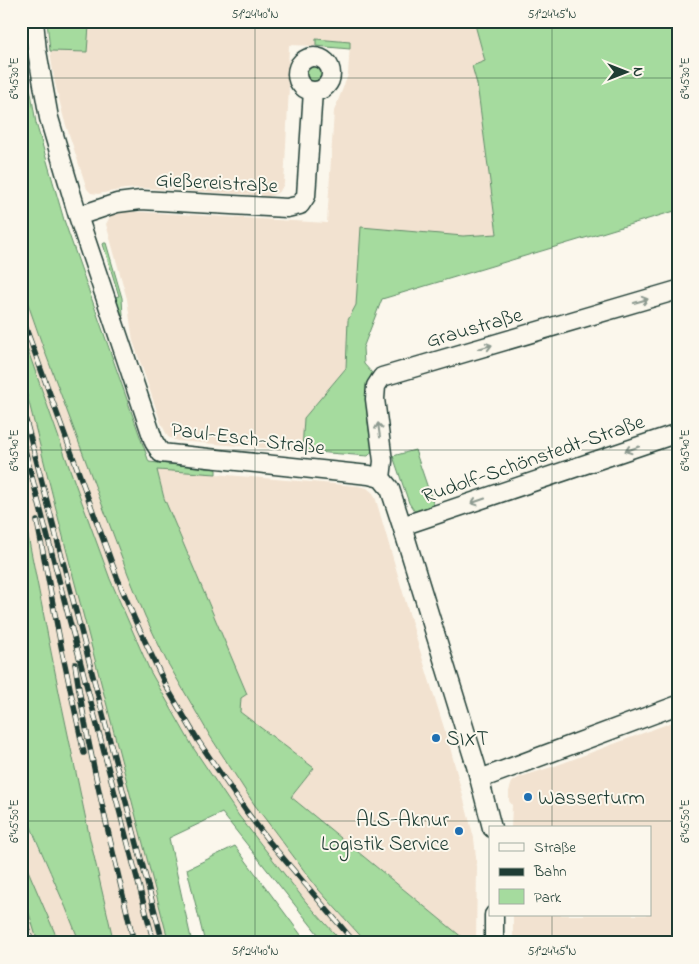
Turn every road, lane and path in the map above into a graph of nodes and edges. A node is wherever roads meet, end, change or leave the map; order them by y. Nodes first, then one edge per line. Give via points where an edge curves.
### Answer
1 (34, 21) edge
2 (313, 91) dead end
3 (78, 216) junction
4 (678, 290) edge
5 (678, 433) edge
6 (380, 478) junction
7 (402, 526) junction
8 (678, 705) edge
9 (480, 779) junction
10 (492, 826) edge
11 (494, 916) edge
12 (494, 943) edge

1 - 3 street, Paul-Esch-Straße via 48,118
2 - 3 street, Gießereistraße via 306,196 300,205 287,208 141,200 116,203
3 - 6 street, Paul-Esch-Straße via 160,453 369,474
6 -> 4 street, Graustraße via 383,461 375,399 376,386 382,377
5 -> 7 street, Rudolf-Schönstedt-Straße
6 - 7 street via 390,489
7 - 9 street
8 - 9 street
9 - 10 street
11 - 12 street

